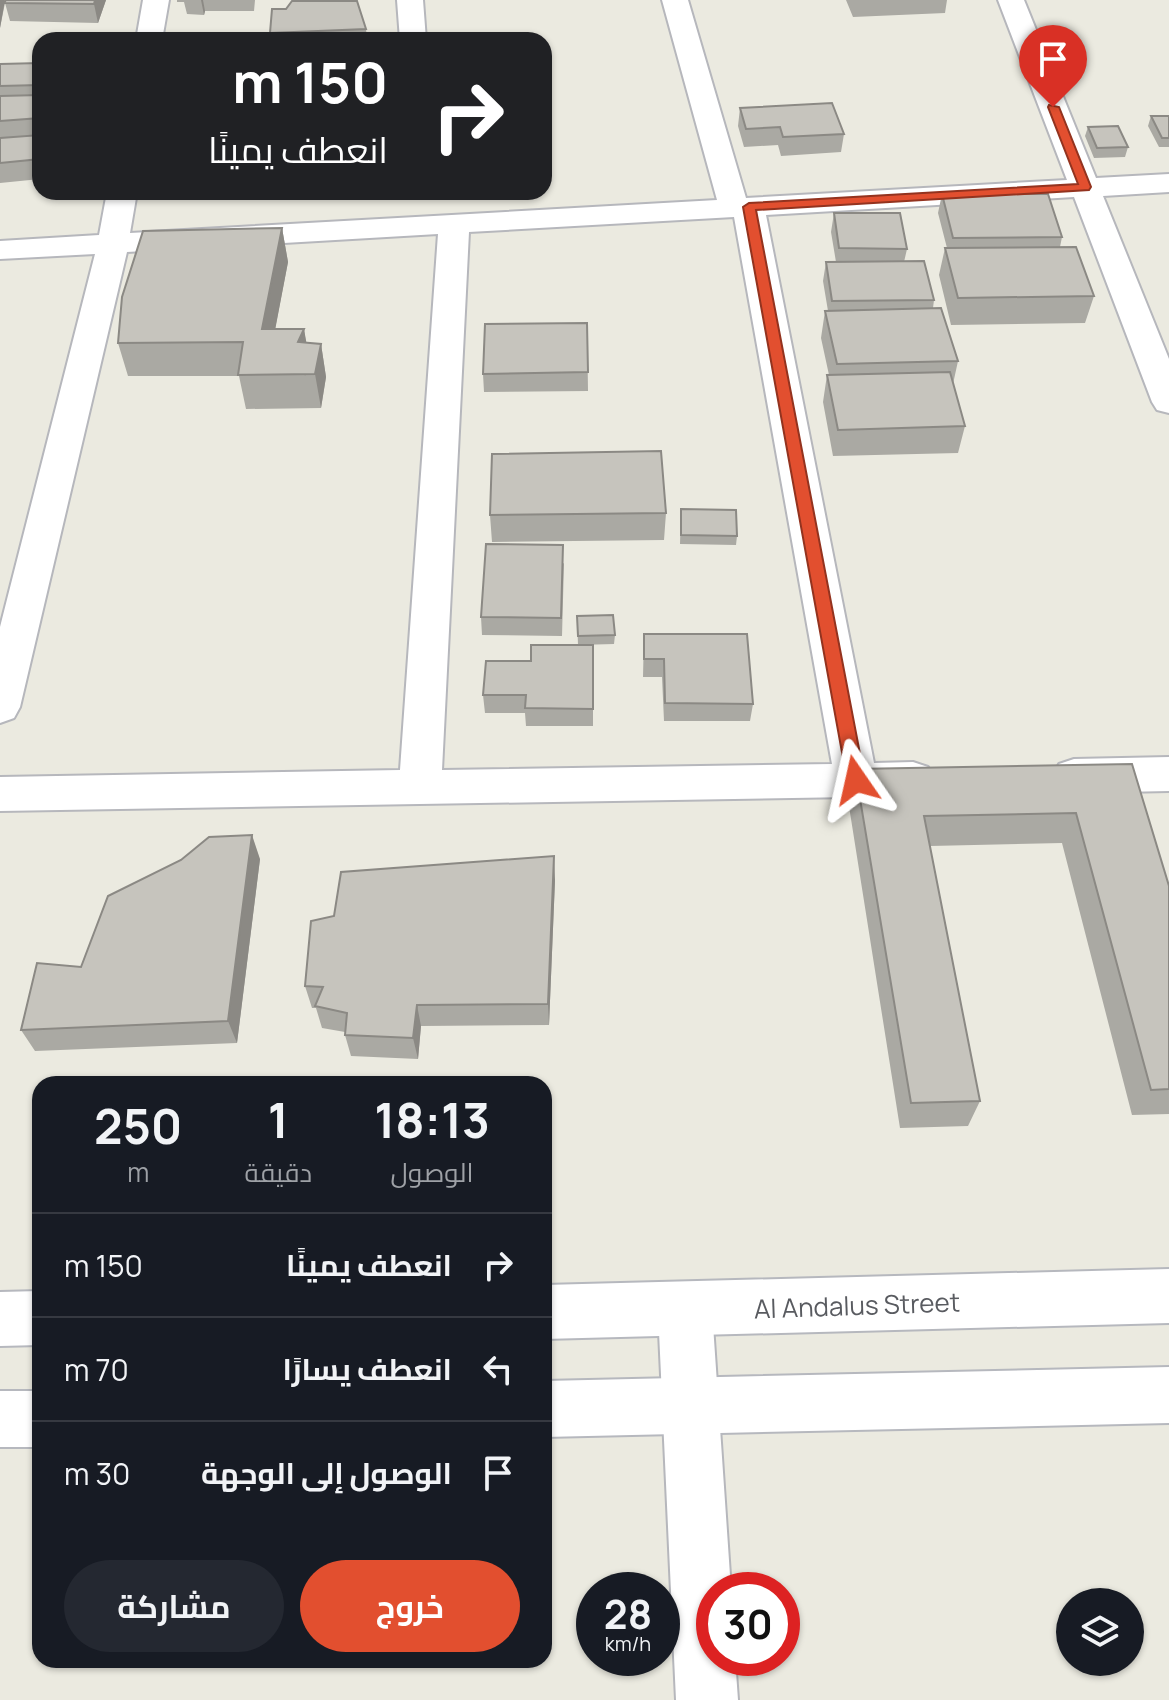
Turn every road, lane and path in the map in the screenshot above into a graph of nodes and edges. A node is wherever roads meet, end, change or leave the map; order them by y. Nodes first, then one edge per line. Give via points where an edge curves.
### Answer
1 (156, 0) edge
2 (410, 0) edge
3 (675, 0) edge
4 (1011, 0) edge
5 (150, 32) edge
6 (412, 32) edge
7 (1169, 183) edge
8 (1085, 187) junction
9 (121, 200) edge
10 (428, 200) edge
11 (741, 207) junction
12 (440, 225) junction
13 (113, 244) junction
14 (0, 250) edge
15 (1169, 402) edge
16 (0, 707) edge
17 (1169, 774) edge
18 (1028, 777) edge
19 (950, 778) edge
20 (856, 780) junction
21 (420, 787) junction
22 (0, 794) edge
23 (1169, 1296) edge
24 (685, 1310) junction
25 (552, 1312) edge
26 (32, 1318) edge
27 (0, 1319) edge
28 (1169, 1395) edge
29 (689, 1406) junction
30 (552, 1409) edge
31 (0, 1419) edge
32 (32, 1419) edge
33 (707, 1700) edge

1 - 5 street
2 - 6 street
3 - 11 street
4 - 8 street
7 - 8 street
8 - 11 street
8 - 15 street
9 - 13 street
10 - 12 street
11 - 12 street
11 - 20 street
12 - 13 street
12 - 21 street
13 - 14 street
13 - 16 street
17 - 18 street
19 - 20 street
20 - 21 street
21 - 22 street
23 - 24 street, Al Andalus Street
24 - 25 street, Al Andalus Street
24 - 29 street
26 - 27 street
28 - 29 street
29 - 30 street
29 - 33 street
31 - 32 street

